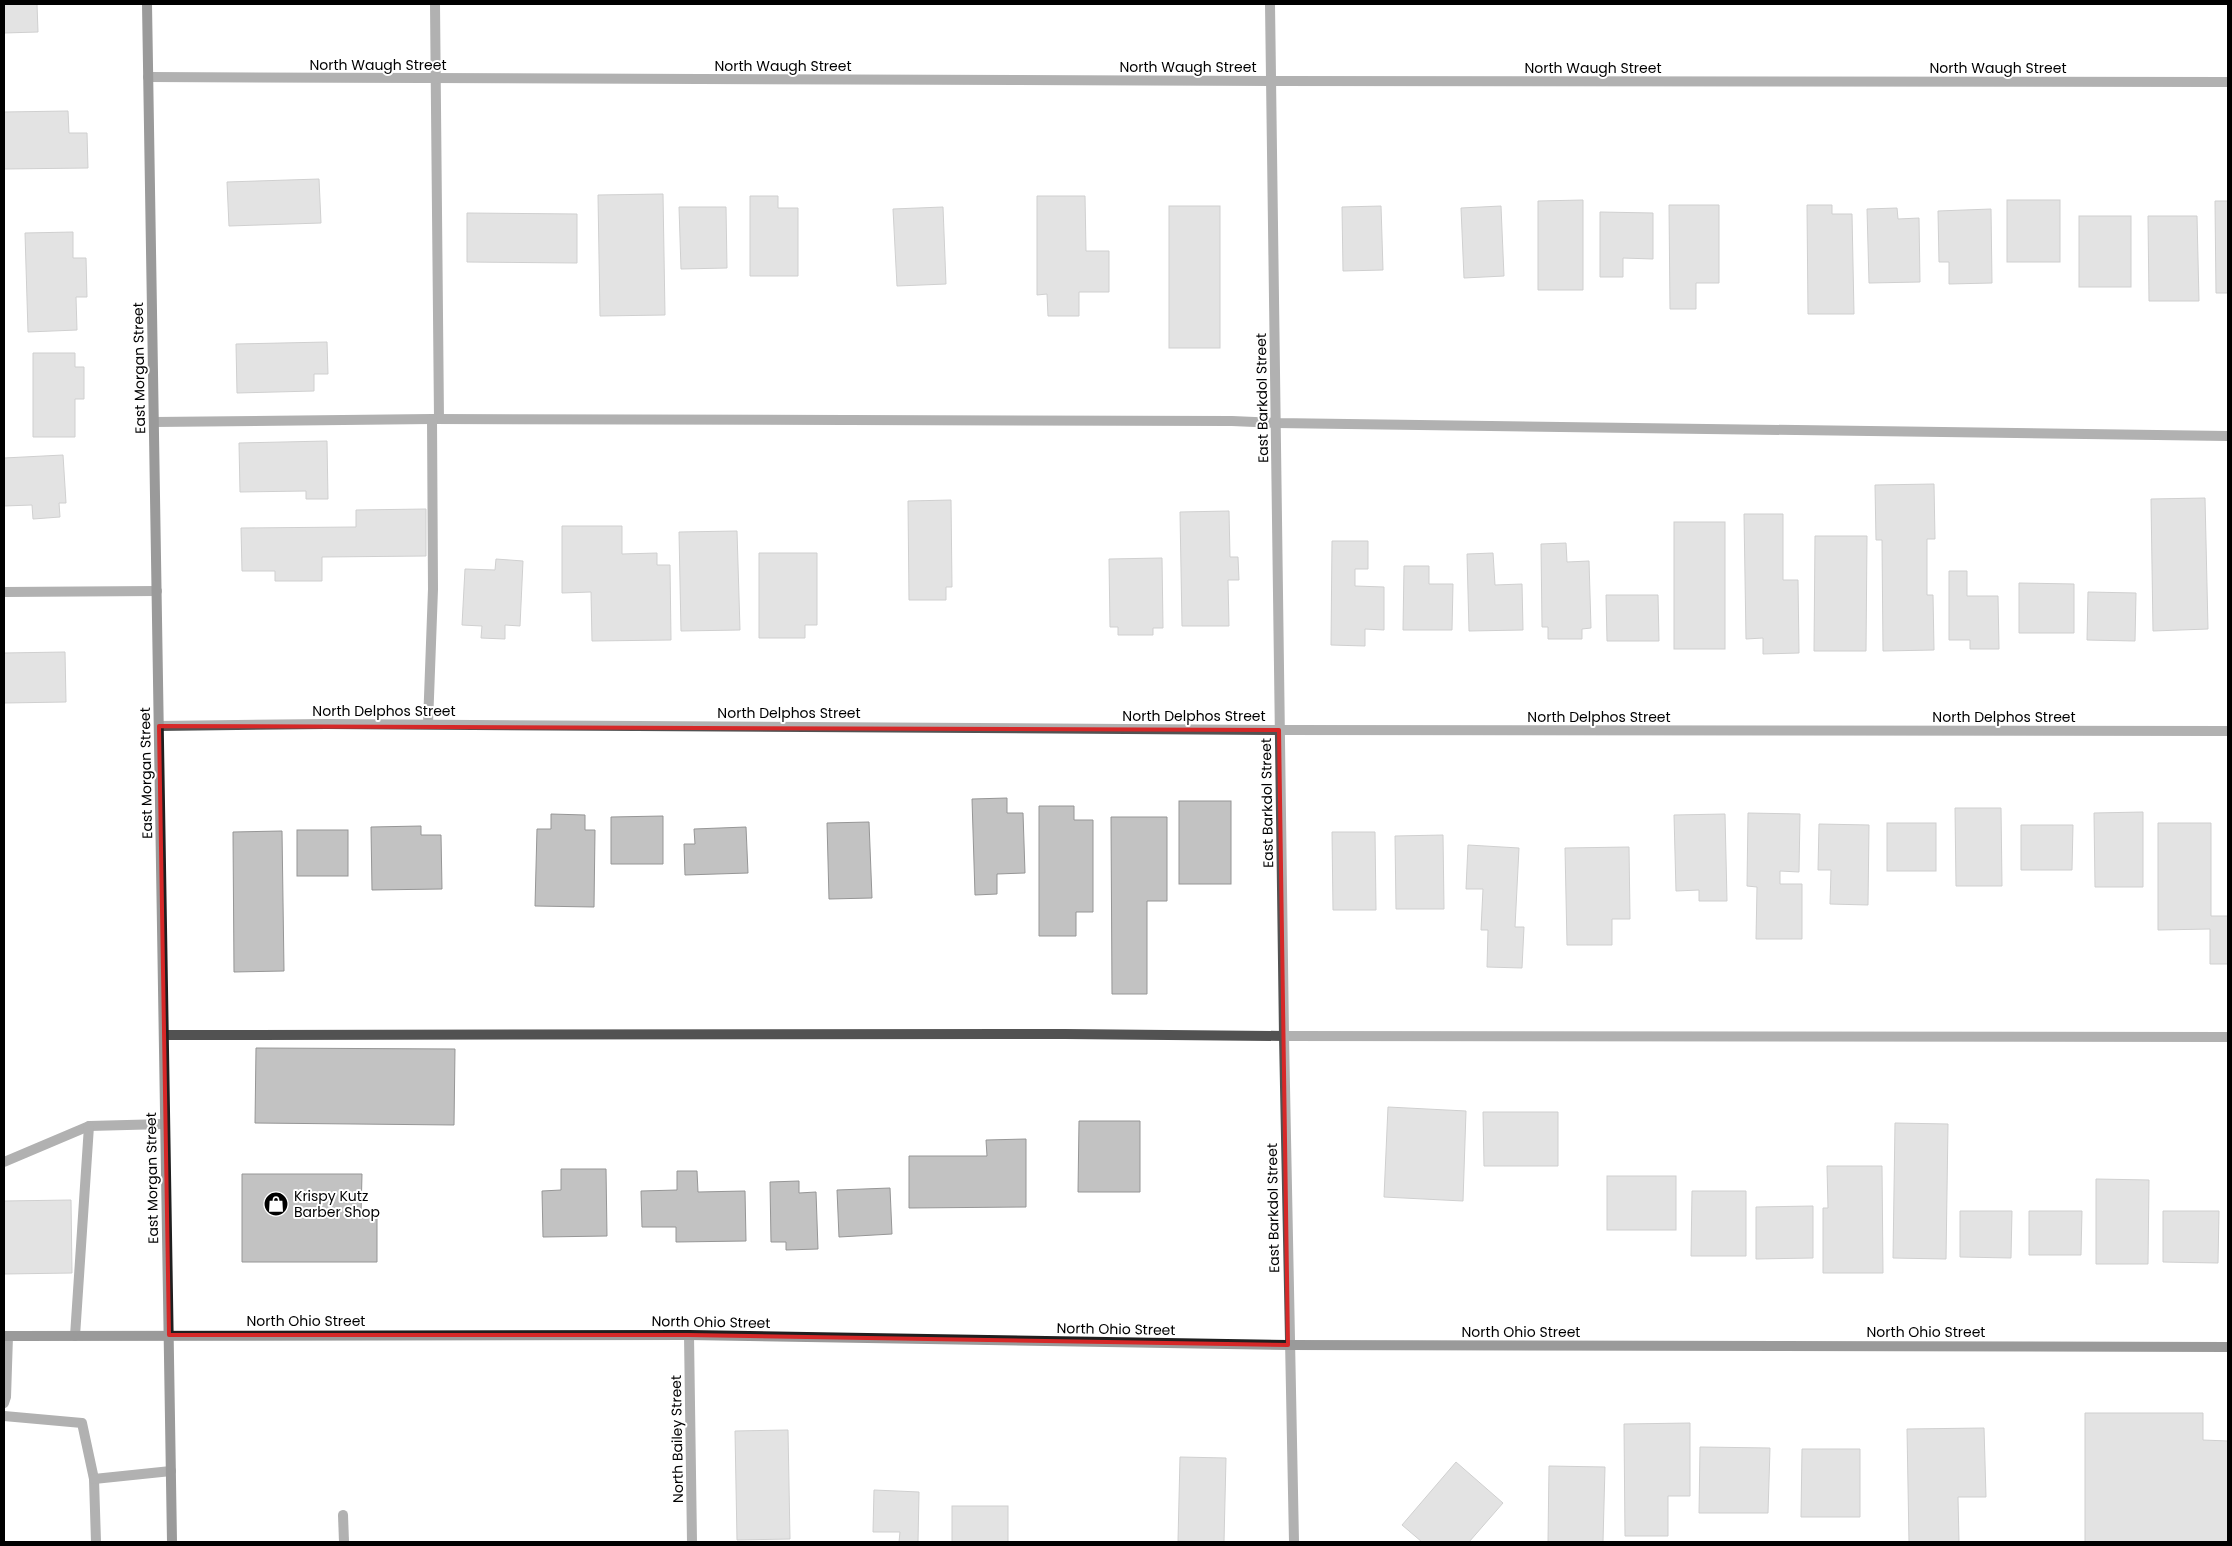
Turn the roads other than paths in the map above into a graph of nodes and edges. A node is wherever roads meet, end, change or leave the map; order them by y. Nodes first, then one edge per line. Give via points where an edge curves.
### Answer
1 (147, 4) edge
2 (435, 4) edge
3 (1270, 4) edge
4 (148, 77) junction
5 (436, 79) junction
6 (1272, 82) junction
7 (2228, 82) edge
8 (436, 419) junction
9 (154, 422) junction
10 (1276, 423) junction
11 (2228, 436) edge
12 (157, 591) junction
13 (4, 592) edge
14 (428, 724) junction
15 (159, 726) junction
16 (1279, 730) junction
17 (2228, 731) edge
18 (164, 1035) junction
19 (1284, 1036) junction
20 (2228, 1037) edge
21 (165, 1124) junction
22 (89, 1126) junction
23 (4, 1162) edge
24 (169, 1335) junction
25 (689, 1335) junction
26 (6, 1336) edge
27 (75, 1336) junction
28 (1288, 1345) junction
29 (2228, 1346) edge
30 (4, 1403) edge
31 (4, 1416) edge
32 (171, 1471) junction
33 (94, 1479) junction
34 (343, 1515) dead end
35 (96, 1542) edge
36 (172, 1542) edge
37 (344, 1542) edge
38 (692, 1542) edge
39 (1294, 1542) edge

1 - 4 street, East Morgan Street
2 - 5 street
3 - 6 street, East Barkdol Street
4 - 5 street, North Waugh Street
4 - 9 street, East Morgan Street
5 - 6 street, North Waugh Street
5 - 8 street
6 - 7 street, North Waugh Street
6 - 10 street, East Barkdol Street
8 - 9 street
8 - 10 street
8 - 14 street
9 - 12 street, East Morgan Street
10 - 11 street
10 - 16 street, East Barkdol Street
12 - 13 street
12 - 15 street, East Morgan Street
14 - 15 street, North Delphos Street
14 - 16 street, North Delphos Street
15 - 18 street, East Morgan Street
16 - 17 street, North Delphos Street
16 - 19 street, East Barkdol Street
18 - 19 street
18 - 21 street, East Morgan Street
19 - 20 street
19 - 28 street, East Barkdol Street
21 - 22 street
21 - 24 street, East Morgan Street
22 - 23 street
22 - 27 street
24 - 25 street, North Ohio Street
24 - 27 street, North Ohio Street
24 - 32 street, East Morgan Street
25 - 28 street, North Ohio Street
25 - 38 street, North Bailey Street
26 - 27 street, North Ohio Street
26 - 30 street
28 - 29 street, North Ohio Street
28 - 39 street, East Barkdol Street
31 - 33 street via 82,1423
32 - 33 street
32 - 36 street, East Morgan Street
33 - 35 street
34 - 37 street

